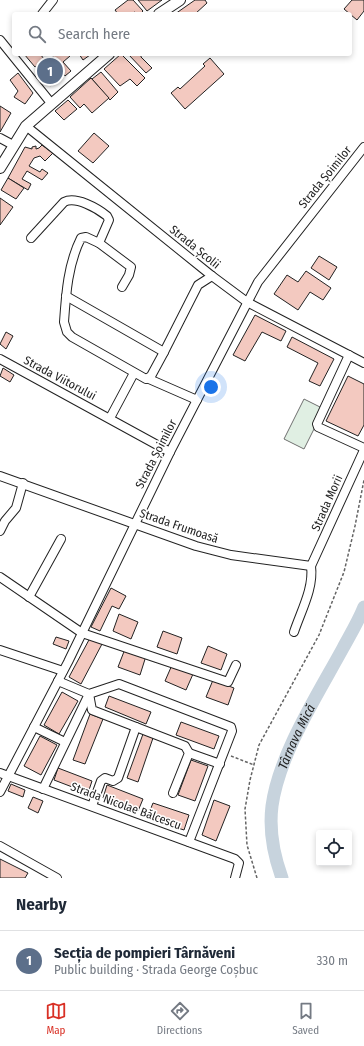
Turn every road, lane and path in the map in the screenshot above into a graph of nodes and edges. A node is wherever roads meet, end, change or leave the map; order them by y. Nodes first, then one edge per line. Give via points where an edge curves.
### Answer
1 (53, 0) edge
2 (180, 0) edge
3 (44, 12) edge
4 (162, 12) edge
5 (0, 40) edge
6 (12, 50) edge
7 (17, 56) edge
8 (107, 56) edge
9 (51, 103) junction
10 (26, 126) junction
11 (0, 138) edge
12 (13, 145) junction
13 (364, 147) edge
14 (0, 168) edge
15 (31, 238) dead end
16 (99, 243) junction
17 (212, 276) junction
18 (122, 287) dead end
19 (66, 296) junction
20 (247, 302) junction
21 (164, 352) junction
22 (349, 355) junction
23 (0, 359) edge
24 (364, 363) edge
25 (134, 373) junction
26 (149, 379) junction
27 (197, 400) junction
28 (110, 418) junction
29 (364, 449) edge
30 (170, 452) junction
31 (0, 476) edge
32 (364, 480) edge
33 (23, 483) junction
34 (135, 524) junction
35 (0, 531) edge
36 (61, 539) dead end
37 (311, 566) junction
38 (0, 578) edge
39 (29, 598) junction
40 (294, 632) dead end
41 (82, 633) junction
42 (0, 650) edge
43 (236, 665) dead end
44 (63, 672) junction
45 (58, 681) junction
46 (89, 694) junction
47 (34, 727) junction
48 (136, 727) junction
49 (66, 742) junction
50 (189, 753) junction
51 (224, 753) junction
52 (220, 764) junction
53 (254, 765) junction
54 (4, 774) edge
55 (43, 789) junction
56 (0, 792) edge
57 (173, 793) dead end
58 (92, 806) junction
59 (189, 842) junction
60 (0, 846) edge
61 (57, 878) edge
62 (235, 878) edge
63 (257, 878) edge

1 - 3 street
2 - 4 main road
5 - 6 street
7 - 9 street
8 - 9 main road
9 - 10 main road
10 - 12 main road
10 - 17 street, Strada Școlii
11 - 12 street
12 - 14 main road
13 - 20 street, Strada Șoimilor via 263,274
15 - 16 street via 69,199 81,202 107,216 109,220
16 - 18 street via 131,267
16 - 19 street via 86,237 81,238 74,256
17 - 20 street, Strada Școlii
17 - 21 street via 198,285
19 - 21 street
19 - 25 street via 64,322 67,332
20 - 22 street, Strada Școlii
20 - 27 street, Strada Șoimilor
21 - 26 street
22 - 24 street, Strada Școlii
22 - 29 street via 317,424 318,427
23 - 28 street, Strada Viitorului
25 - 26 street via 146,380
25 - 28 street
26 - 27 street
27 - 30 street, Strada Șoimilor
28 - 30 street, Strada Viitorului
29 - 37 street, Strada Morii
30 - 34 street, Strada Șoimilor
31 - 33 street, Strada Frumoasă
32 - 53 path via 344,572 319,635 259,745
33 - 34 street, Strada Frumoasă
33 - 35 street via 16,508 5,520
34 - 37 street, Strada Frumoasă via 215,551
34 - 41 street, Strada Șoimilor
36 - 39 street
37 - 40 street via 309,588
38 - 39 street
39 - 41 street
41 - 43 street via 228,682
41 - 44 street, Strada Șoimilor
42 - 44 street
44 - 45 street, Strada Șoimilor
45 - 46 street
45 - 47 street, Strada Șoimilor
46 - 48 street via 92,710
46 - 49 street
46 - 51 street via 119,684 229,725 232,731
47 - 49 street
47 - 54 street, Strada Șoimilor
48 - 50 street via 185,746
48 - 58 street via 118,778 113,781 105,778 101,781
49 - 55 street
50 - 52 street
50 - 57 street
51 - 52 street
51 - 53 path
52 - 59 street
53 - 63 path via 245,809 247,845
54 - 55 street, Strada Nicolae Bălcescu
54 - 56 street, Strada Șoimilor
55 - 58 street, Strada Nicolae Bălcescu
58 - 59 street, Strada Nicolae Bălcescu
59 - 62 street, Strada Nicolae Bălcescu via 235,859 240,866
60 - 61 street

